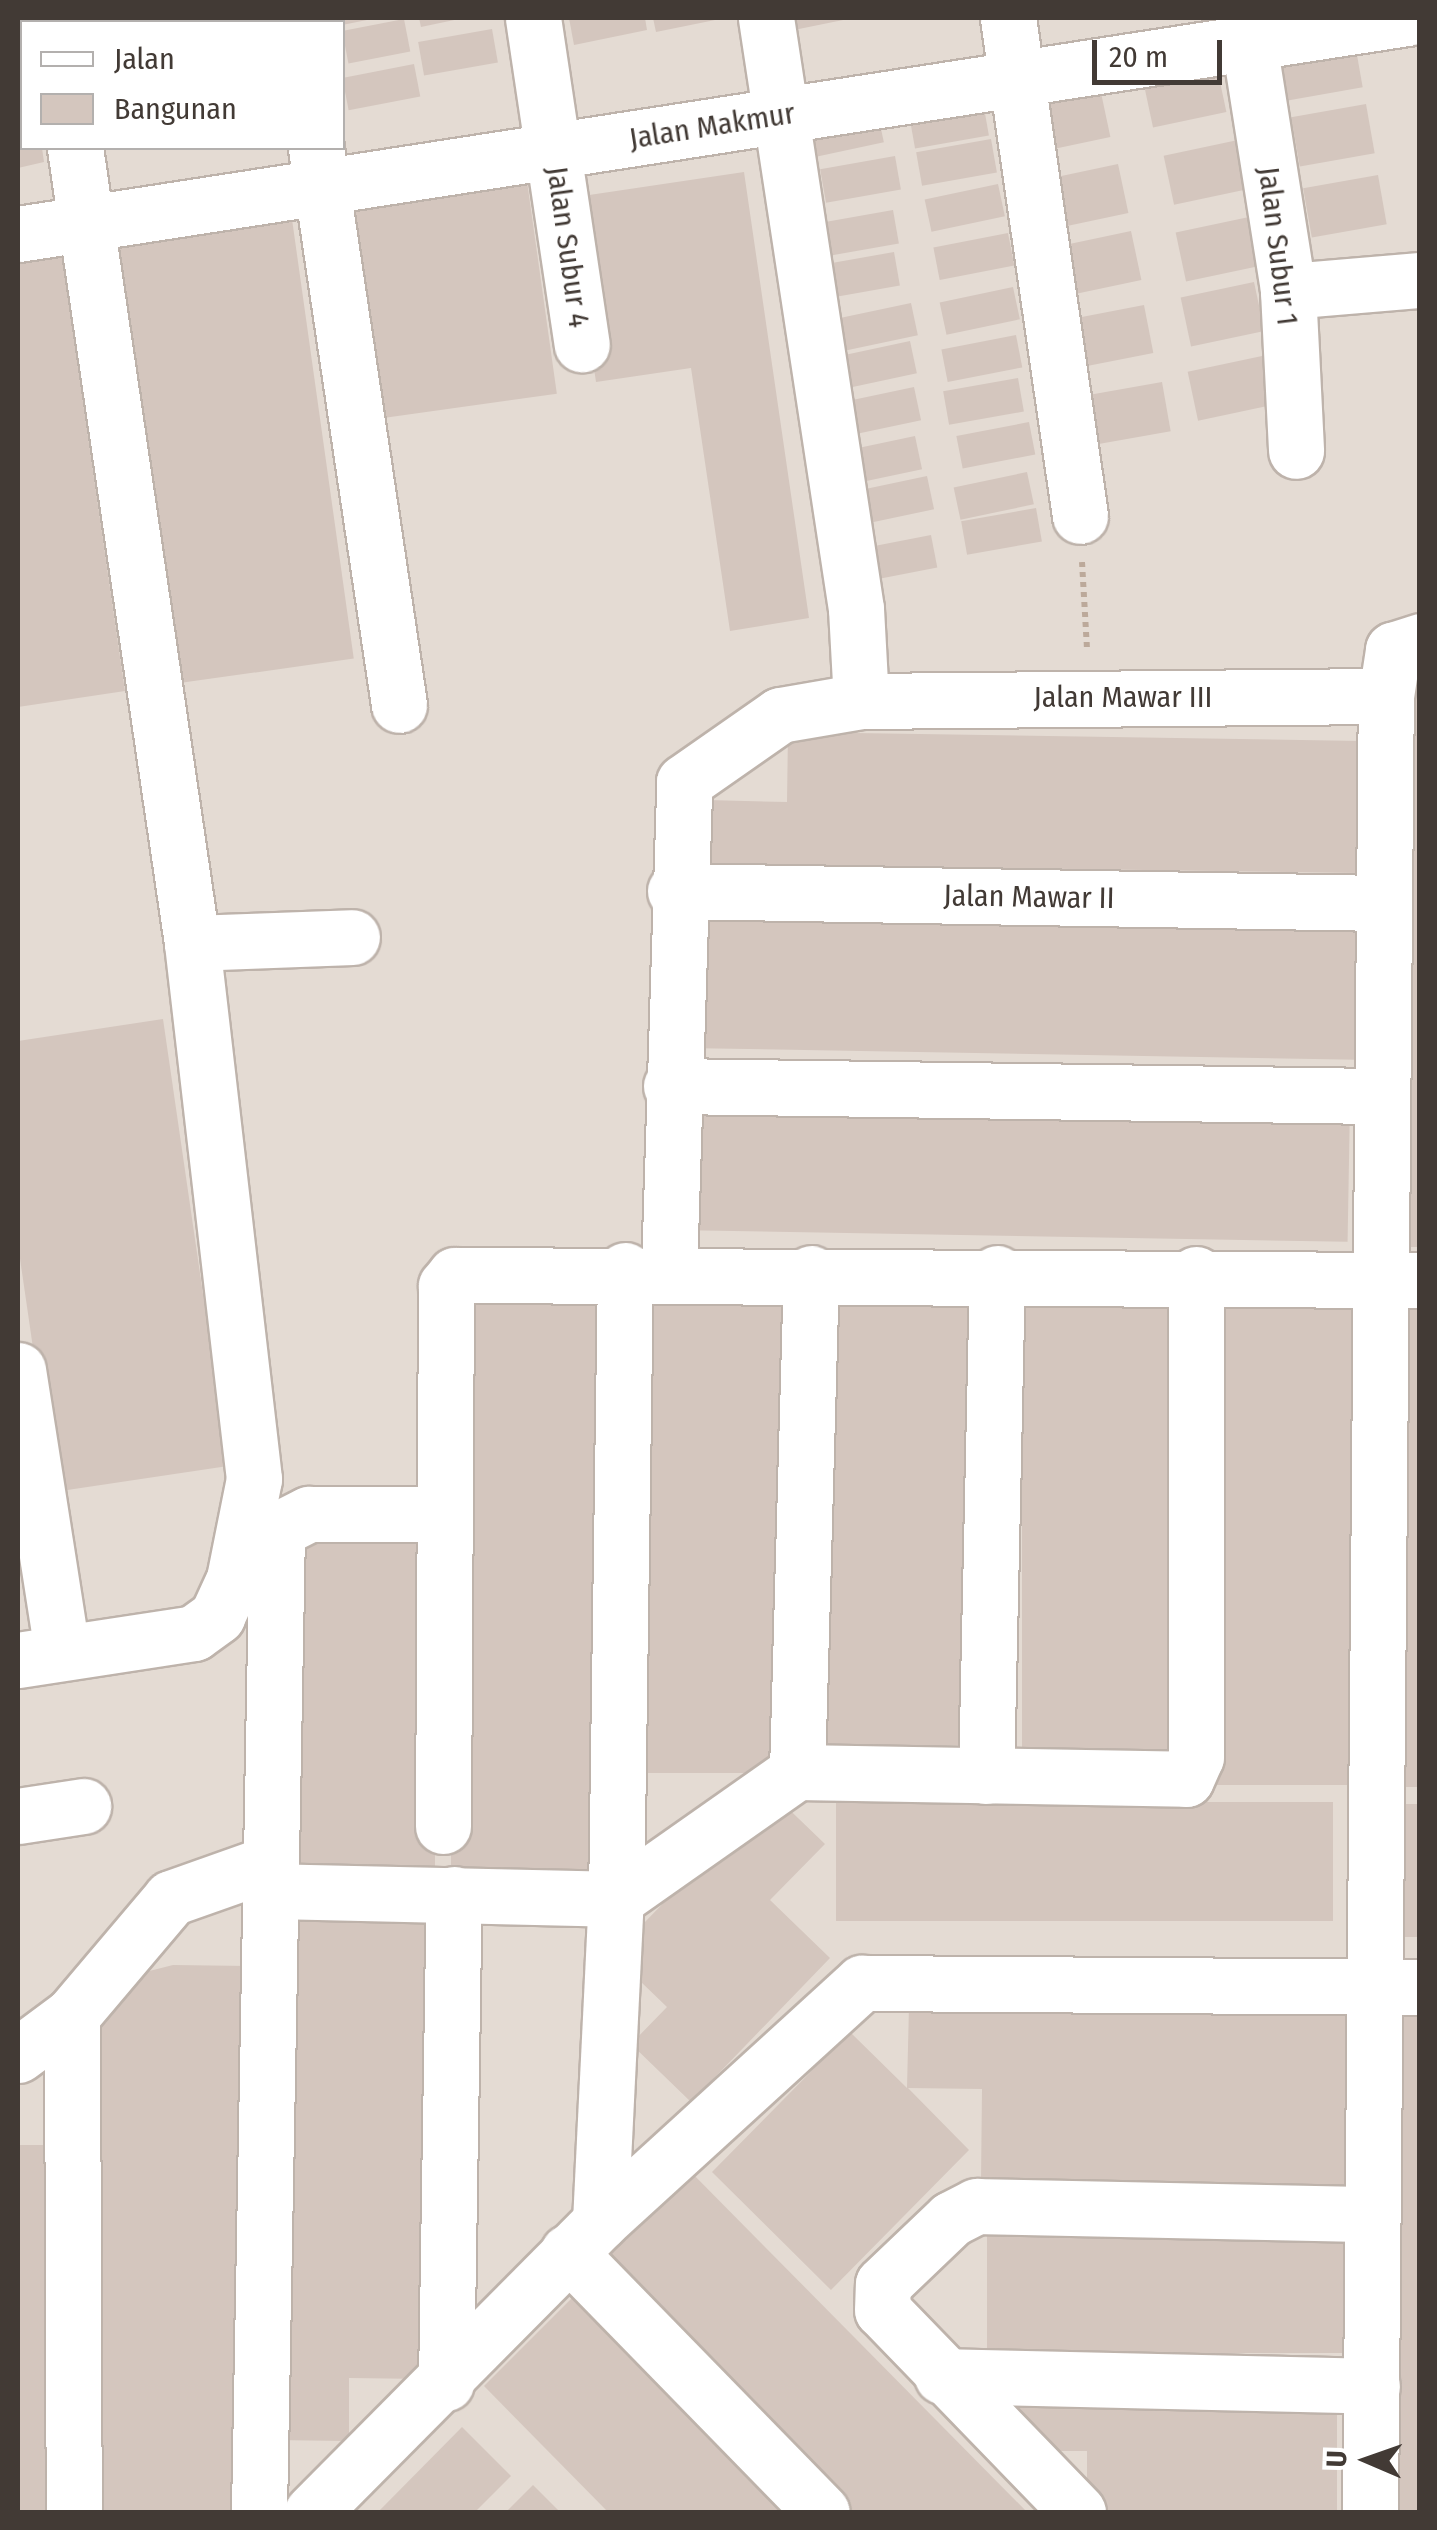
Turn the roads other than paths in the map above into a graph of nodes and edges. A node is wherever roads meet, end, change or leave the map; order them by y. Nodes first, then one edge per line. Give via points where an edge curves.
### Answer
1 (533, 18) edge
2 (766, 18) edge
3 (1008, 18) edge
4 (1407, 18) edge
5 (1246, 30) edge
6 (1017, 78) junction
7 (781, 115) junction
8 (75, 150) edge
9 (553, 150) junction
10 (319, 167) edge
11 (86, 223) junction
12 (18, 234) edge
13 (1420, 280) edge
14 (1288, 292) junction
15 (582, 344) dead end
16 (1296, 451) dead end
17 (1080, 516) road end
18 (1420, 641) edge
19 (1386, 696) junction
20 (861, 702) junction
21 (399, 705) dead end
22 (675, 892) junction
23 (1383, 903) junction
24 (352, 938) dead end
25 (192, 943) junction
26 (671, 1086) junction
27 (1381, 1096) junction
28 (647, 1270) junction
29 (811, 1272) junction
30 (998, 1273) junction
31 (1196, 1274) junction
32 (1400, 1280) edge
33 (18, 1370) edge
34 (25, 1472) edge
35 (444, 1514) junction
36 (40, 1656) edge
37 (797, 1772) junction
38 (986, 1776) junction
39 (83, 1806) dead end
40 (18, 1816) edge
41 (443, 1826) dead end
42 (270, 1877) junction
43 (454, 1894) junction
44 (616, 1899) junction
45 (1394, 1987) edge
46 (72, 2014) junction
47 (18, 2055) edge
48 (1372, 2214) junction
49 (584, 2237) junction
50 (942, 2376) junction
51 (446, 2383) junction
52 (1372, 2386) junction
53 (74, 2512) edge
54 (259, 2512) edge
55 (312, 2512) edge
56 (822, 2512) edge
57 (1078, 2512) edge
58 (1370, 2512) edge

1 - 9 street, Jalan Subur 4
2 - 7 street
3 - 6 street
4 - 5 street, Jalan Makmur
5 - 6 street, Jalan Makmur
5 - 14 street, Jalan Subur 1
6 - 7 street, Jalan Makmur
6 - 17 street
7 - 9 street, Jalan Makmur
7 - 20 street via 856,609
8 - 11 street
9 - 10 street, Jalan Makmur
9 - 15 street, Jalan Subur 4
10 - 11 street, Jalan Makmur
10 - 21 street
11 - 12 street, Jalan Makmur
11 - 25 street
13 - 14 street
14 - 16 street, Jalan Subur 1
18 - 19 street via 1390,655
19 - 20 street, Jalan Mawar III
19 - 23 street
20 - 22 street, Jalan Mawar III via 780,714 684,782
22 - 23 street, Jalan Mawar II
22 - 26 street
23 - 27 street
24 - 25 street
25 - 36 street via 254,1420 246,1530 226,1603 194,1633
26 - 27 street
26 - 28 street
27 - 32 street
28 - 29 street
28 - 35 street via 450,1279
28 - 44 street
29 - 30 street
29 - 37 street
30 - 31 street
30 - 38 street
31 - 32 street
31 - 38 street via 1192,1774
32 - 45 street
33 - 34 street
34 - 36 street
35 - 41 street
35 - 42 street via 309,1514 278,1525
37 - 38 street
37 - 44 street
39 - 40 street
42 - 43 street
42 - 46 street via 170,1898
42 - 54 street
43 - 44 street
43 - 51 street
44 - 49 street
45 - 48 street
45 - 49 street via 862,1983
46 - 47 street
46 - 53 street
48 - 50 street via 969,2208 878,2290 882,2310
48 - 52 street
49 - 51 street
49 - 56 street
50 - 52 street
50 - 57 street
51 - 55 street
52 - 58 street

